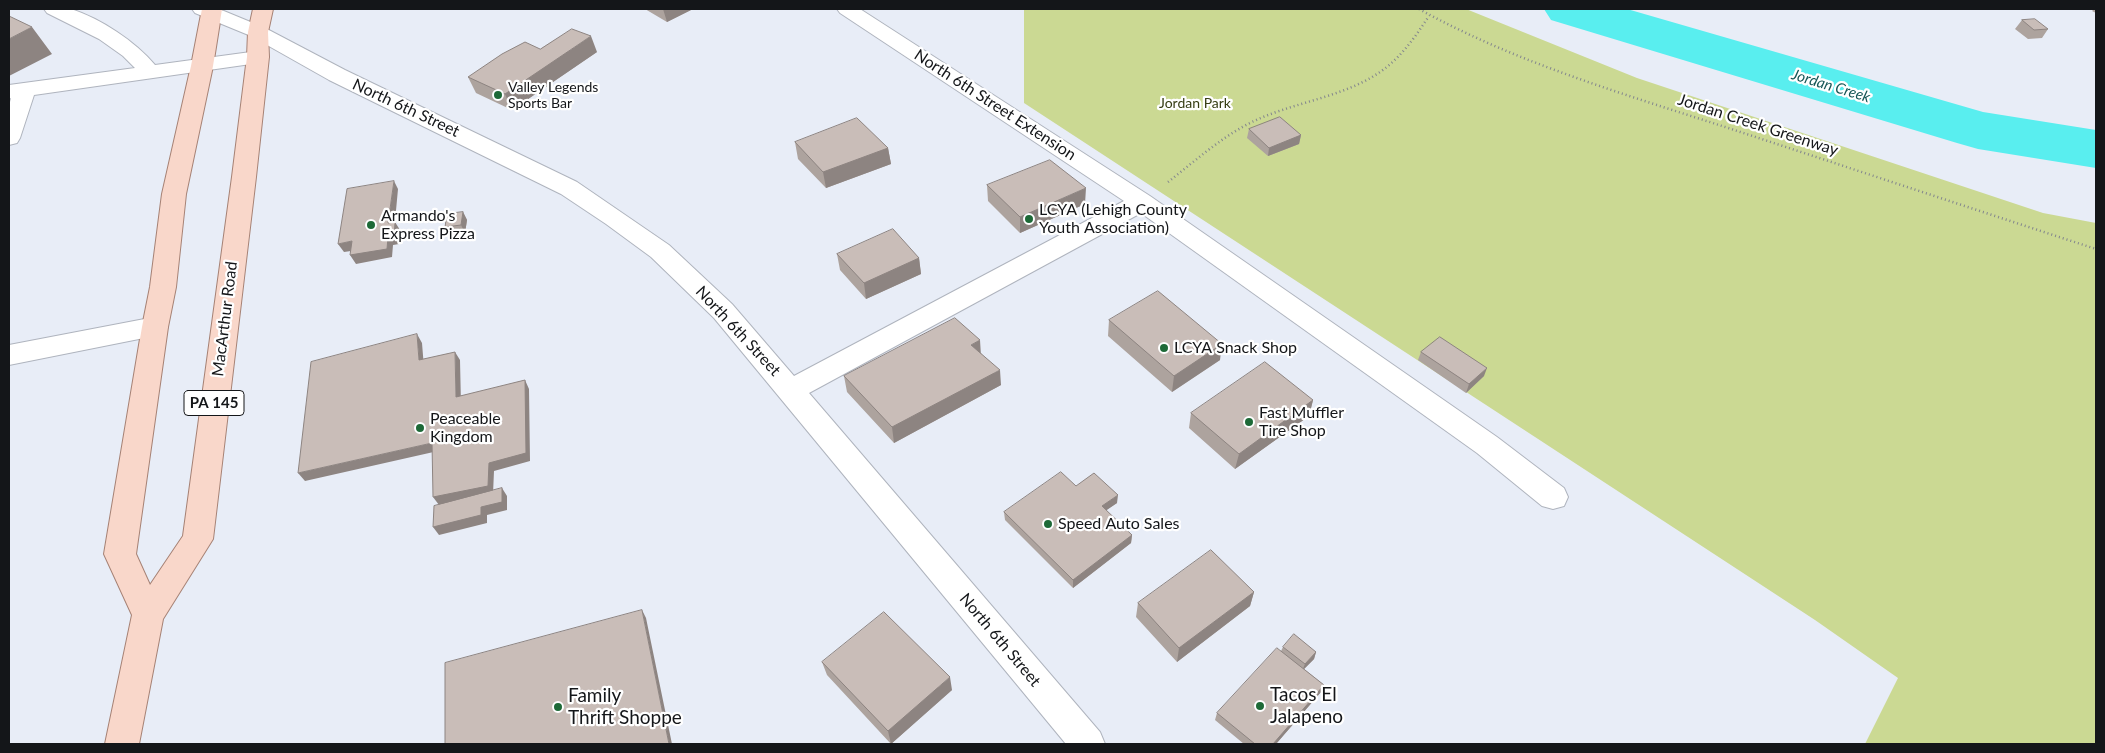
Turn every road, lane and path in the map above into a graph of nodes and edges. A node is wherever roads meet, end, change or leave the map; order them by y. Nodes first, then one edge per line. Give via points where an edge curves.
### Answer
1 (54, 9) edge
2 (847, 9) edge
3 (1419, 9) edge
4 (208, 10) edge
5 (1430, 16) junction
6 (260, 32) edge
7 (202, 66) junction
8 (150, 72) junction
9 (17, 91) edge
10 (9, 138) edge
11 (1142, 202) junction
12 (2096, 249) edge
13 (155, 327) junction
14 (9, 355) edge
15 (791, 390) junction
16 (1553, 497) dead end
17 (148, 615) junction
18 (122, 744) edge
19 (1088, 744) edge

1 - 8 street via 103,32 139,58
2 - 11 street, North 6th Street Extension
3 - 5 path, Jordan Creek Greenway
4 - 6 street, North 6th Street
4 - 7 main road
5 - 11 path via 1412,41 1380,71 1309,102 1257,119
5 - 12 path, Jordan Creek Greenway via 1528,59 1632,96
6 - 7 street
6 - 15 street, North 6th Street via 337,75 521,162 570,188 615,218 660,251 723,311
6 - 17 main road, MacArthur Road / PA 145 via 198,539
7 - 8 street
7 - 13 main road via 174,194
8 - 9 street
9 - 10 street
11 - 15 street
11 - 16 street, North 6th Street Extension via 1487,444
13 - 14 street
13 - 17 main road via 120,554
15 - 19 street, North 6th Street
17 - 18 main road, MacArthur Road / PA 145

